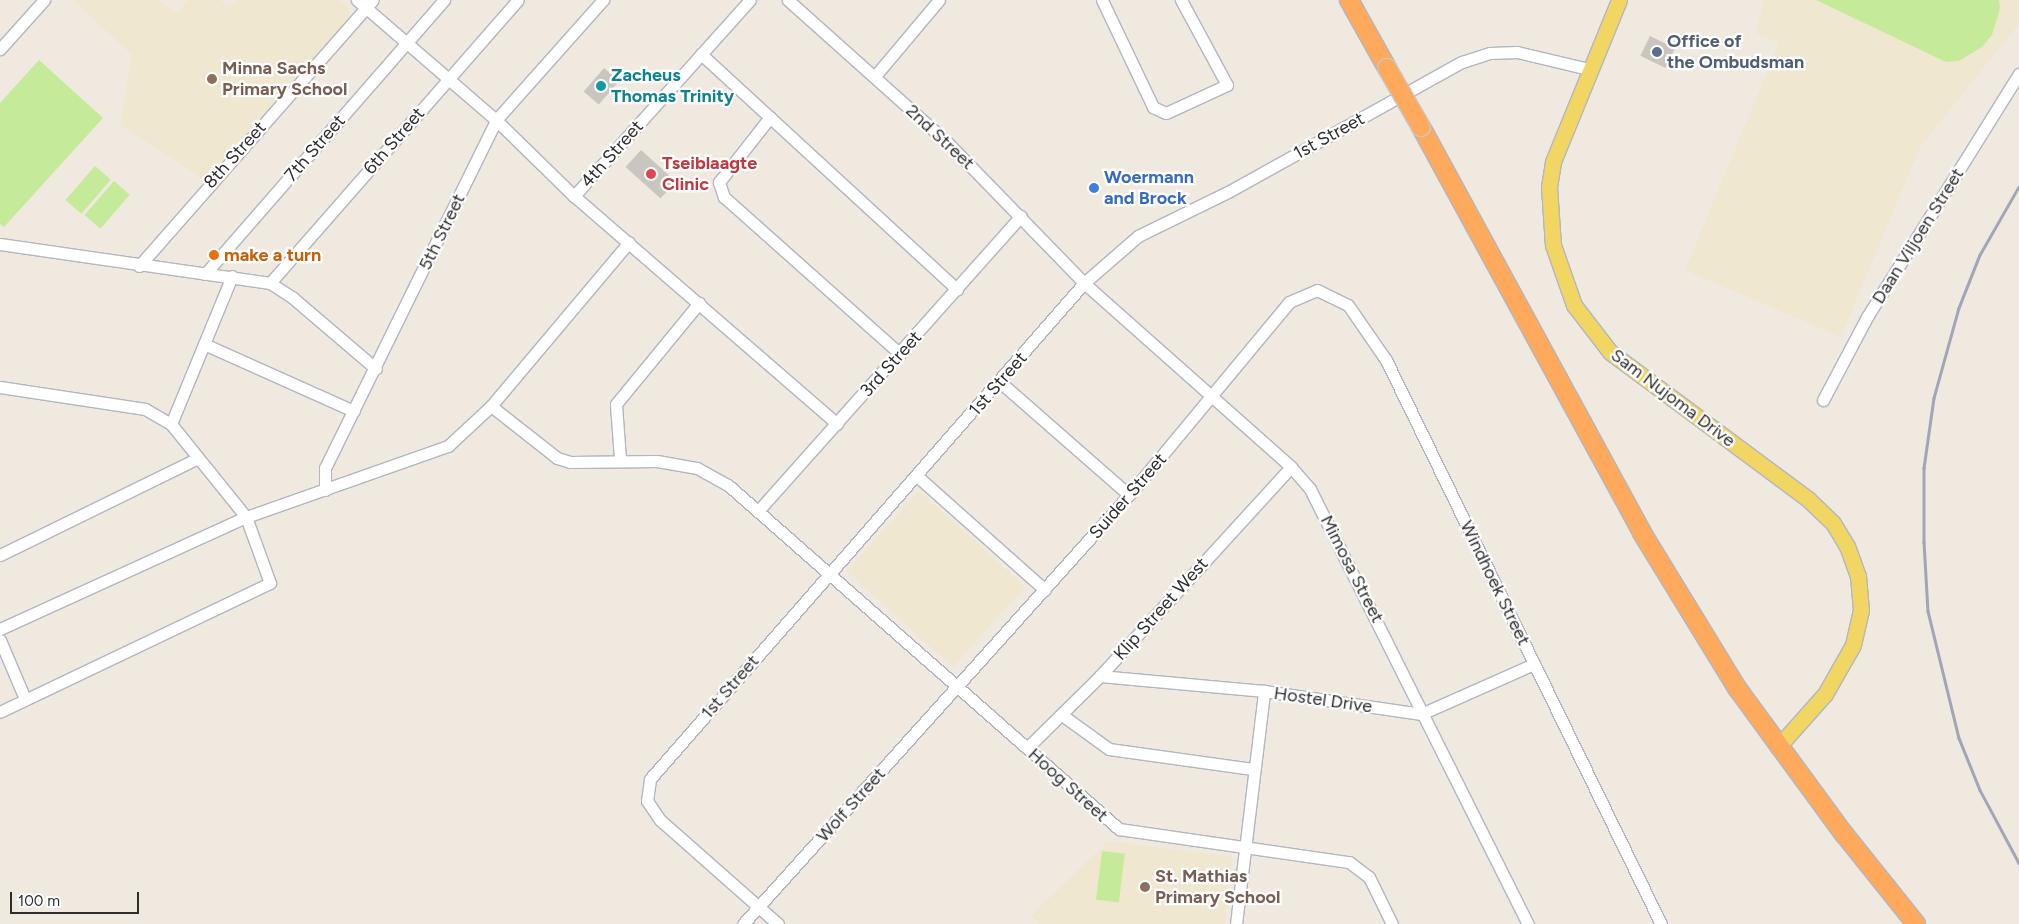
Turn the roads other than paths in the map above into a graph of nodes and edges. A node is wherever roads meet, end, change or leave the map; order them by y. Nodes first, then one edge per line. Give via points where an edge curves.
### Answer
1 (44, 0) edge
2 (444, 0) edge
3 (518, 0) edge
4 (603, 0) edge
5 (750, 0) edge
6 (788, 0) edge
7 (1102, 0) edge
8 (1181, 0) edge
9 (1349, 0) edge
10 (1619, 0) edge
11 (365, 2) edge
12 (934, 3) edge
13 (406, 43) junction
14 (0, 49) edge
15 (702, 54) junction
16 (1589, 69) junction
17 (2019, 74) edge
18 (875, 76) junction
19 (448, 79) junction
20 (770, 117) junction
21 (496, 120) junction
22 (574, 196) junction
23 (1021, 216) junction
24 (629, 242) junction
25 (0, 244) edge
26 (139, 266) junction
27 (205, 274) junction
28 (232, 276) junction
29 (270, 283) junction
30 (1084, 283) junction
31 (958, 289) junction
32 (1289, 302) joint
33 (699, 303) junction
34 (204, 344) junction
35 (900, 354) junction
36 (376, 370) junction
37 (1000, 382) junction
38 (0, 387) edge
39 (1212, 399) junction
40 (1822, 400) dead end
41 (491, 406) junction
42 (354, 412) junction
43 (171, 424) junction
44 (837, 424) junction
45 (196, 459) junction
46 (620, 459) junction
47 (1291, 466) junction
48 (917, 476) junction
49 (324, 490) junction
50 (1129, 495) junction
51 (758, 510) junction
52 (246, 517) junction
53 (0, 555) edge
54 (831, 573) junction
55 (1045, 590) junction
56 (0, 629) edge
57 (0, 640) edge
58 (1534, 664) junction
59 (1100, 676) junction
60 (960, 686) junction
61 (1264, 691) junction
62 (25, 699) junction
63 (0, 712) edge
64 (1421, 714) junction
65 (1062, 715) junction
66 (1781, 744) junction
67 (1027, 748) junction
68 (1253, 769) junction
69 (1245, 848) junction
70 (758, 907) junction
71 (743, 924) edge
72 (778, 924) edge
73 (1236, 924) edge
74 (1392, 924) edge
75 (1528, 924) edge
76 (1661, 924) edge
77 (1916, 924) edge
78 (1928, 924) edge

1 - 14 street
2 - 13 street, 7th Street
3 - 19 street, 6th Street
4 - 21 street, 5th Street
5 - 15 street, 4th Street
6 - 18 street, 2nd Street
7 - 8 street via 1153,107 1166,113 1227,84
9 - 66 highway, bridge via 1642,533 1727,672
10 - 16 main road, Sam Nujoma Drive
11 - 13 street
11 - 26 street, 8th Street
12 - 18 street
13 - 19 street
13 - 27 street, 7th Street
15 - 20 street
15 - 22 street, 4th Street
16 - 30 street, 1st Street via 1517,52 1490,53 1462,62 1228,192 1138,236
16 - 66 main road, Sam Nujoma Drive via 1561,139 1549,187 1553,245 1574,305 1592,331 1633,372 1823,513 1841,534 1858,576 1861,610 1853,645 1824,694
17 - 40 street, Daan Viljoen Street via 1867,317
18 - 23 street, 2nd Street
19 - 21 street
19 - 29 street, 6th Street
20 - 31 street
20 - 35 street via 719,182 724,197
21 - 22 street
21 - 36 street, 5th Street
22 - 24 street
23 - 30 street, 2nd Street
23 - 31 street, 3rd Street
24 - 33 street
24 - 41 street
25 - 26 street
26 - 27 street
27 - 28 street
28 - 29 street
28 - 34 street
29 - 36 street via 293,298
30 - 37 street, 1st Street
30 - 39 street, Mimosa Street
31 - 35 street, 3rd Street
32 - 39 street, Suider Street
32 - 58 street, Windhoek Street via 1317,290 1334,296 1348,305 1370,332
33 - 44 street
33 - 46 street via 616,404
34 - 42 street
34 - 43 street
35 - 44 street, 3rd Street
36 - 42 street, 5th Street
37 - 48 street, 1st Street
37 - 50 street
38 - 43 street via 145,409
39 - 47 street, Mimosa Street
39 - 50 street, Suider Street
41 - 46 street, Hoog Street via 557,458 570,462
41 - 49 street via 448,446
42 - 49 street, 5th Street via 325,468
43 - 45 street
44 - 51 street, 3rd Street
45 - 52 street
45 - 53 street
46 - 51 street, Hoog Street via 698,468 728,485
47 - 59 street, Klip Street West
47 - 64 street, Mimosa Street via 1310,489 1348,561
48 - 54 street, 1st Street
48 - 55 street
49 - 52 street
50 - 55 street, Suider Street
51 - 54 street, Hoog Street
52 - 56 street
52 - 62 street via 270,583
54 - 60 street, Hoog Street
54 - 70 street, 1st Street via 650,779 647,802 660,820
55 - 60 street, Suider Street
57 - 62 street
58 - 64 street
58 - 76 street, Windhoek Street
59 - 61 street, Hostel Drive
59 - 65 street, Klip Street West
60 - 67 street, Hoog Street
60 - 70 street, Wolf Street
61 - 64 street, Hostel Drive
61 - 68 street
62 - 63 street
64 - 75 street, Mimosa Street
65 - 67 street, Klip Street West
65 - 68 street via 1108,749
66 - 77 highway
66 - 78 highway
67 - 69 street, Hoog Street via 1119,829
68 - 69 street
69 - 73 street
69 - 74 street, Hoog Street via 1356,864 1369,877
70 - 71 street, Wolf Street
70 - 72 street, 1st Street

